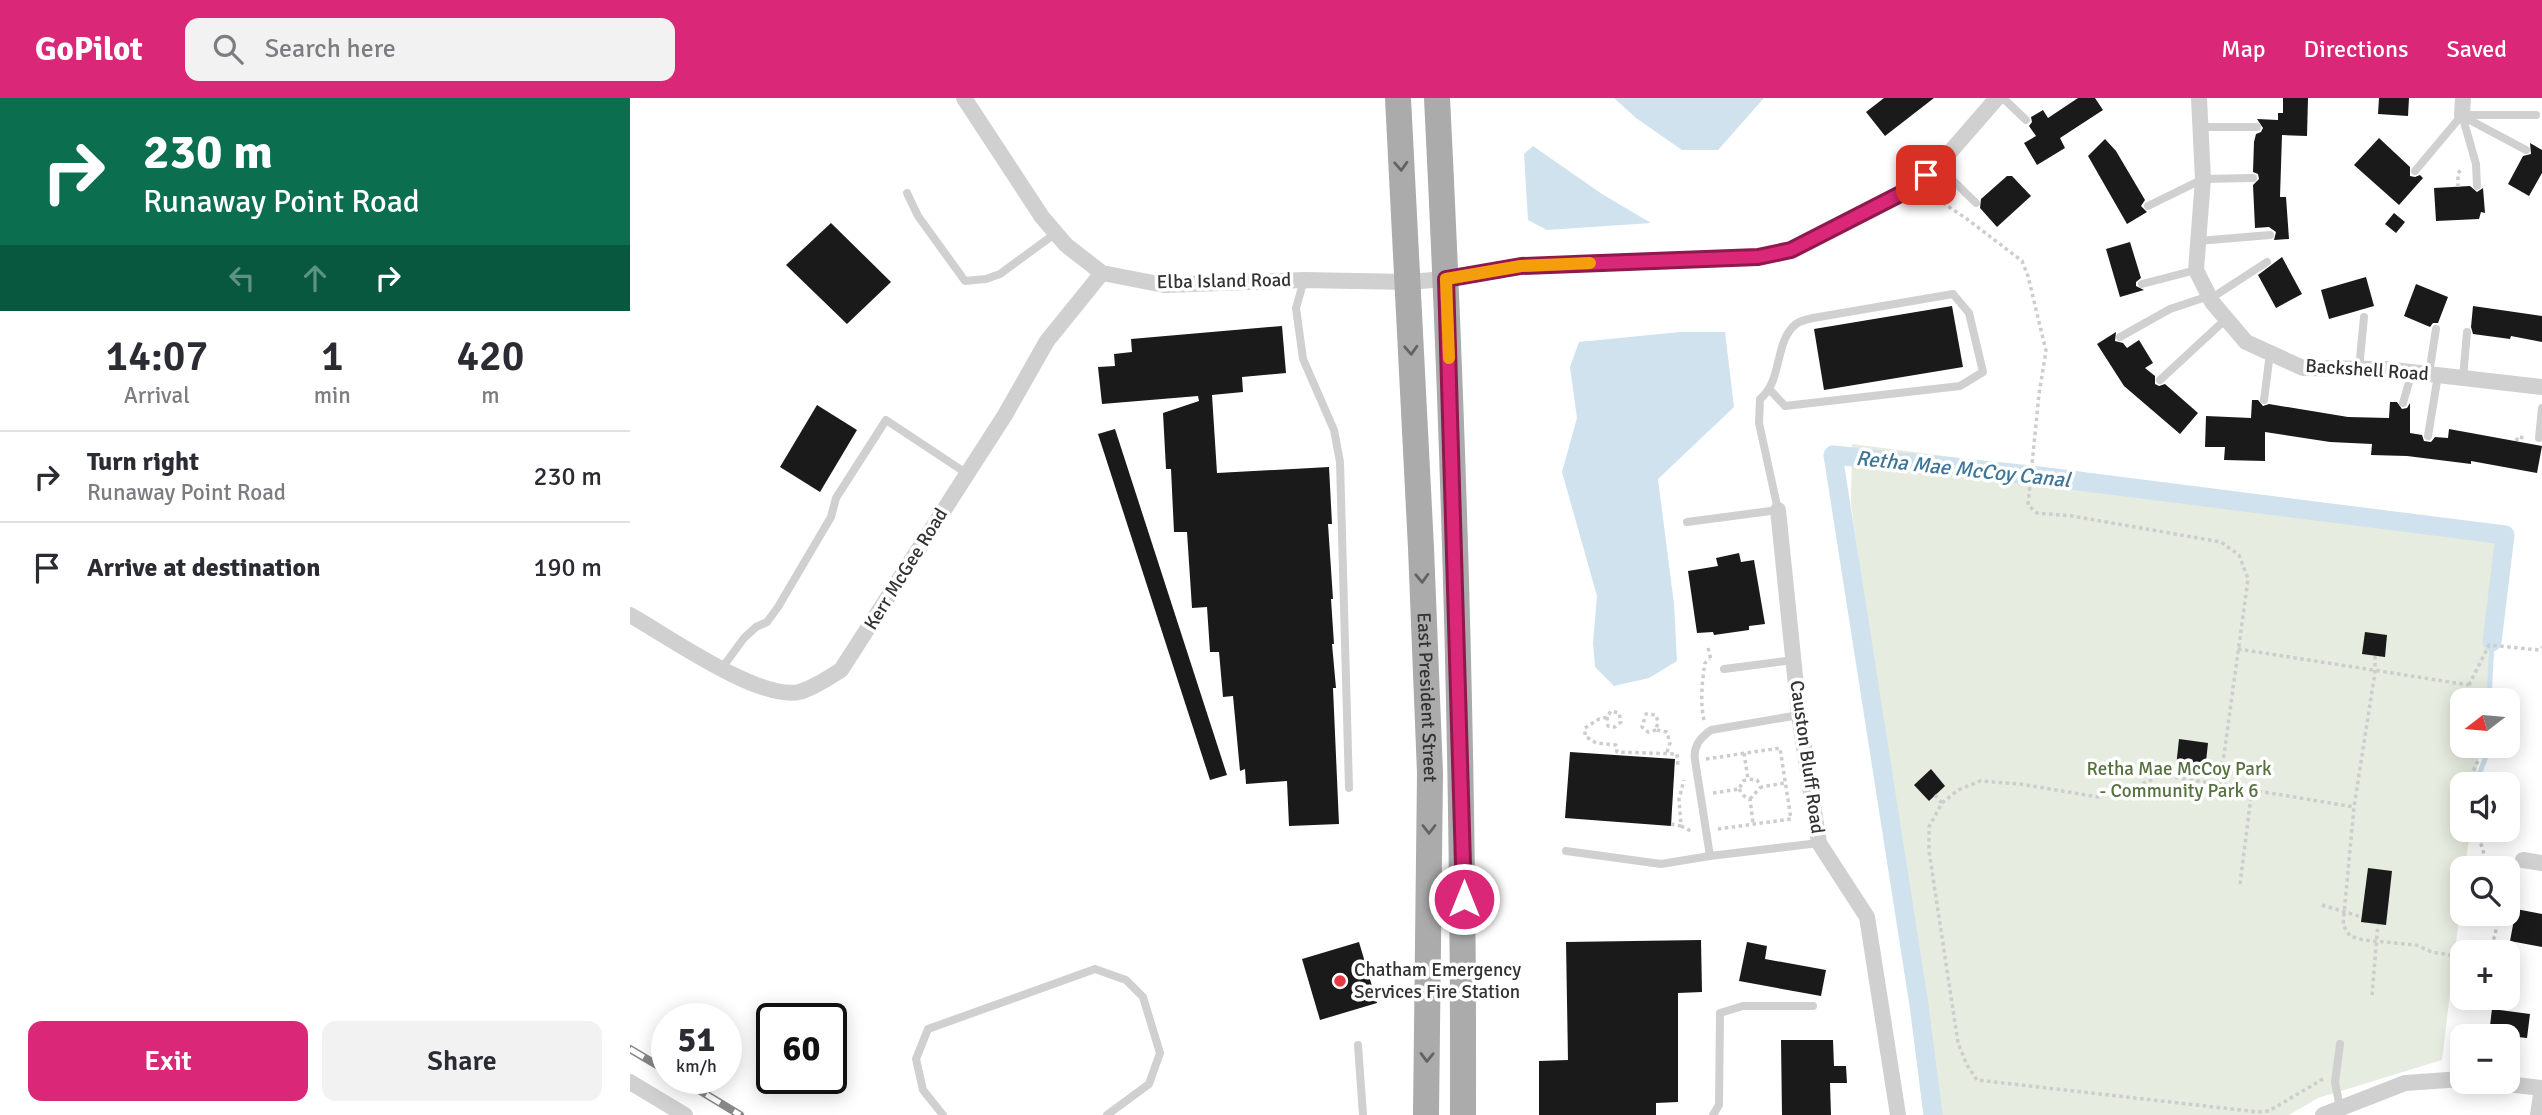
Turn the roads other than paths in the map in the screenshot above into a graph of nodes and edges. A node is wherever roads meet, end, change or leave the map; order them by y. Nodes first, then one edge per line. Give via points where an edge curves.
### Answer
1 (964, 98) edge
2 (1398, 98) edge
3 (1437, 98) edge
4 (1997, 98) edge
5 (2003, 98) edge
6 (2199, 98) edge
7 (2463, 98) edge
8 (2462, 115) junction
9 (2536, 115) dead end
10 (2026, 120) dead end
11 (2201, 127) junction
12 (2257, 127) dead end
13 (2526, 150) dead end
14 (1936, 164) junction
15 (2415, 171) dead end
16 (2253, 178) dead end
17 (2203, 179) junction
18 (2477, 186) dead end
19 (907, 192) dead end
20 (1976, 203) dead end
21 (2148, 205) dead end
22 (1056, 233) junction
23 (2270, 234) dead end
24 (2198, 242) junction
25 (2267, 262) dead end
26 (2196, 270) junction
27 (1102, 273) junction
28 (1446, 279) junction
29 (1304, 280) junction
30 (1408, 282) junction
31 (2142, 284) dead end
32 (2210, 298) junction
33 (2364, 317) dead end
34 (2226, 319) junction
35 (2436, 329) dead end
36 (2467, 332) dead end
37 (2120, 337) dead end
38 (2270, 353) junction
39 (2359, 369) junction
40 (2412, 372) junction
41 (2434, 374) junction
42 (2463, 378) junction
43 (2160, 380) dead end
44 (2542, 387) edge
45 (1771, 391) junction
46 (2264, 400) dead end
47 (2403, 402) dead end
48 (2542, 408) edge
49 (2428, 436) dead end
50 (2539, 438) dead end
51 (966, 473) junction
52 (1779, 510) junction
53 (1687, 522) dead end
54 (630, 615) edge
55 (1793, 660) junction
56 (722, 668) junction
57 (1724, 669) dead end
58 (1799, 715) junction
59 (1349, 788) dead end
60 (1819, 843) junction
61 (1566, 851) dead end
62 (1710, 856) junction
63 (2523, 860) dead end
64 (2542, 863) edge
65 (1813, 1006) dead end
66 (2340, 1044) dead end
67 (1358, 1045) dead end
68 (2450, 1080) edge
69 (630, 1082) edge
70 (2520, 1086) edge
71 (2542, 1088) edge
72 (2340, 1108) junction
73 (685, 1115) edge
74 (943, 1115) edge
75 (1107, 1115) edge
76 (1363, 1115) edge
77 (1426, 1115) edge
78 (1463, 1115) edge
79 (1713, 1115) edge
80 (1898, 1115) edge
81 (2323, 1115) edge
82 (2538, 1115) edge

1 - 22 street, Elba Island Road
2 -> 30 main road, East President Street
3 - 28 main road
4 - 14 street
5 - 10 lane
6 - 11 street
7 - 8 street
8 - 9 lane
8 - 13 lane
8 - 15 lane
8 - 18 lane via 2476,163
11 - 12 lane
11 - 17 street
14 - 20 lane
14 - 28 street, Elba Island Road via 1916,186 1791,250 1769,255 1521,266
16 - 17 lane
17 - 21 lane
17 - 24 street
19 - 22 lane via 918,216 965,281 1000,274
22 - 27 street, Elba Island Road
23 - 24 lane
24 - 26 street
25 - 32 lane
26 - 31 lane
26 - 32 street, Backshell Road
27 - 29 street, Elba Island Road via 1164,285
27 - 51 street, Kerr McGee Road via 1047,341
28 - 30 street, Elba Island Road
28 - 78 main road via 1464,872
29 - 30 street, Elba Island Road
29 - 59 lane via 1296,308 1303,359 1334,430 1339,462
30 -> 77 main road, East President Street via 1430,773
32 - 34 street, Backshell Road
32 - 37 lane via 2170,309
33 - 39 lane
34 - 38 street, Backshell Road via 2246,342
34 - 43 lane
35 - 41 lane
36 - 42 lane
38 - 39 street, Backshell Road via 2303,368
38 - 46 lane
39 - 40 street, Backshell Road
40 - 41 street, Backshell Road
40 - 47 lane
41 - 42 street, Backshell Road
41 - 49 lane
42 - 44 street, Backshell Road
45 - 45 lane via 1788,335 1797,323 1953,294 1969,313 1983,372 1960,386 1786,405
45 - 52 lane via 1760,400 1759,423
48 - 50 lane
51 - 56 street, Kerr McGee Road via 841,670 797,692 775,692
51 - 56 lane via 886,420 836,498 831,517 778,607 768,622 744,638
52 - 53 lane
52 - 55 street, Causton Bluff Road
54 - 56 street, Kerr McGee Road
55 - 57 lane
55 - 58 street, Causton Bluff Road
58 - 60 street, Causton Bluff Road
58 - 62 lane via 1711,730 1700,738 1694,752
60 - 62 lane
60 - 80 street, Causton Bluff Road via 1867,917
61 - 62 lane via 1661,864
63 - 64 street
65 - 79 lane via 1743,1006 1720,1013 1718,1105
66 - 72 lane via 2334,1082
67 - 76 lane
68 - 72 street via 2405,1083
69 - 73 street
70 - 71 street
71 - 82 street
72 - 81 street
74 - 75 lane via 923,1090 916,1059 928,1029 1095,969 1126,980 1143,997 1160,1053 1149,1084

